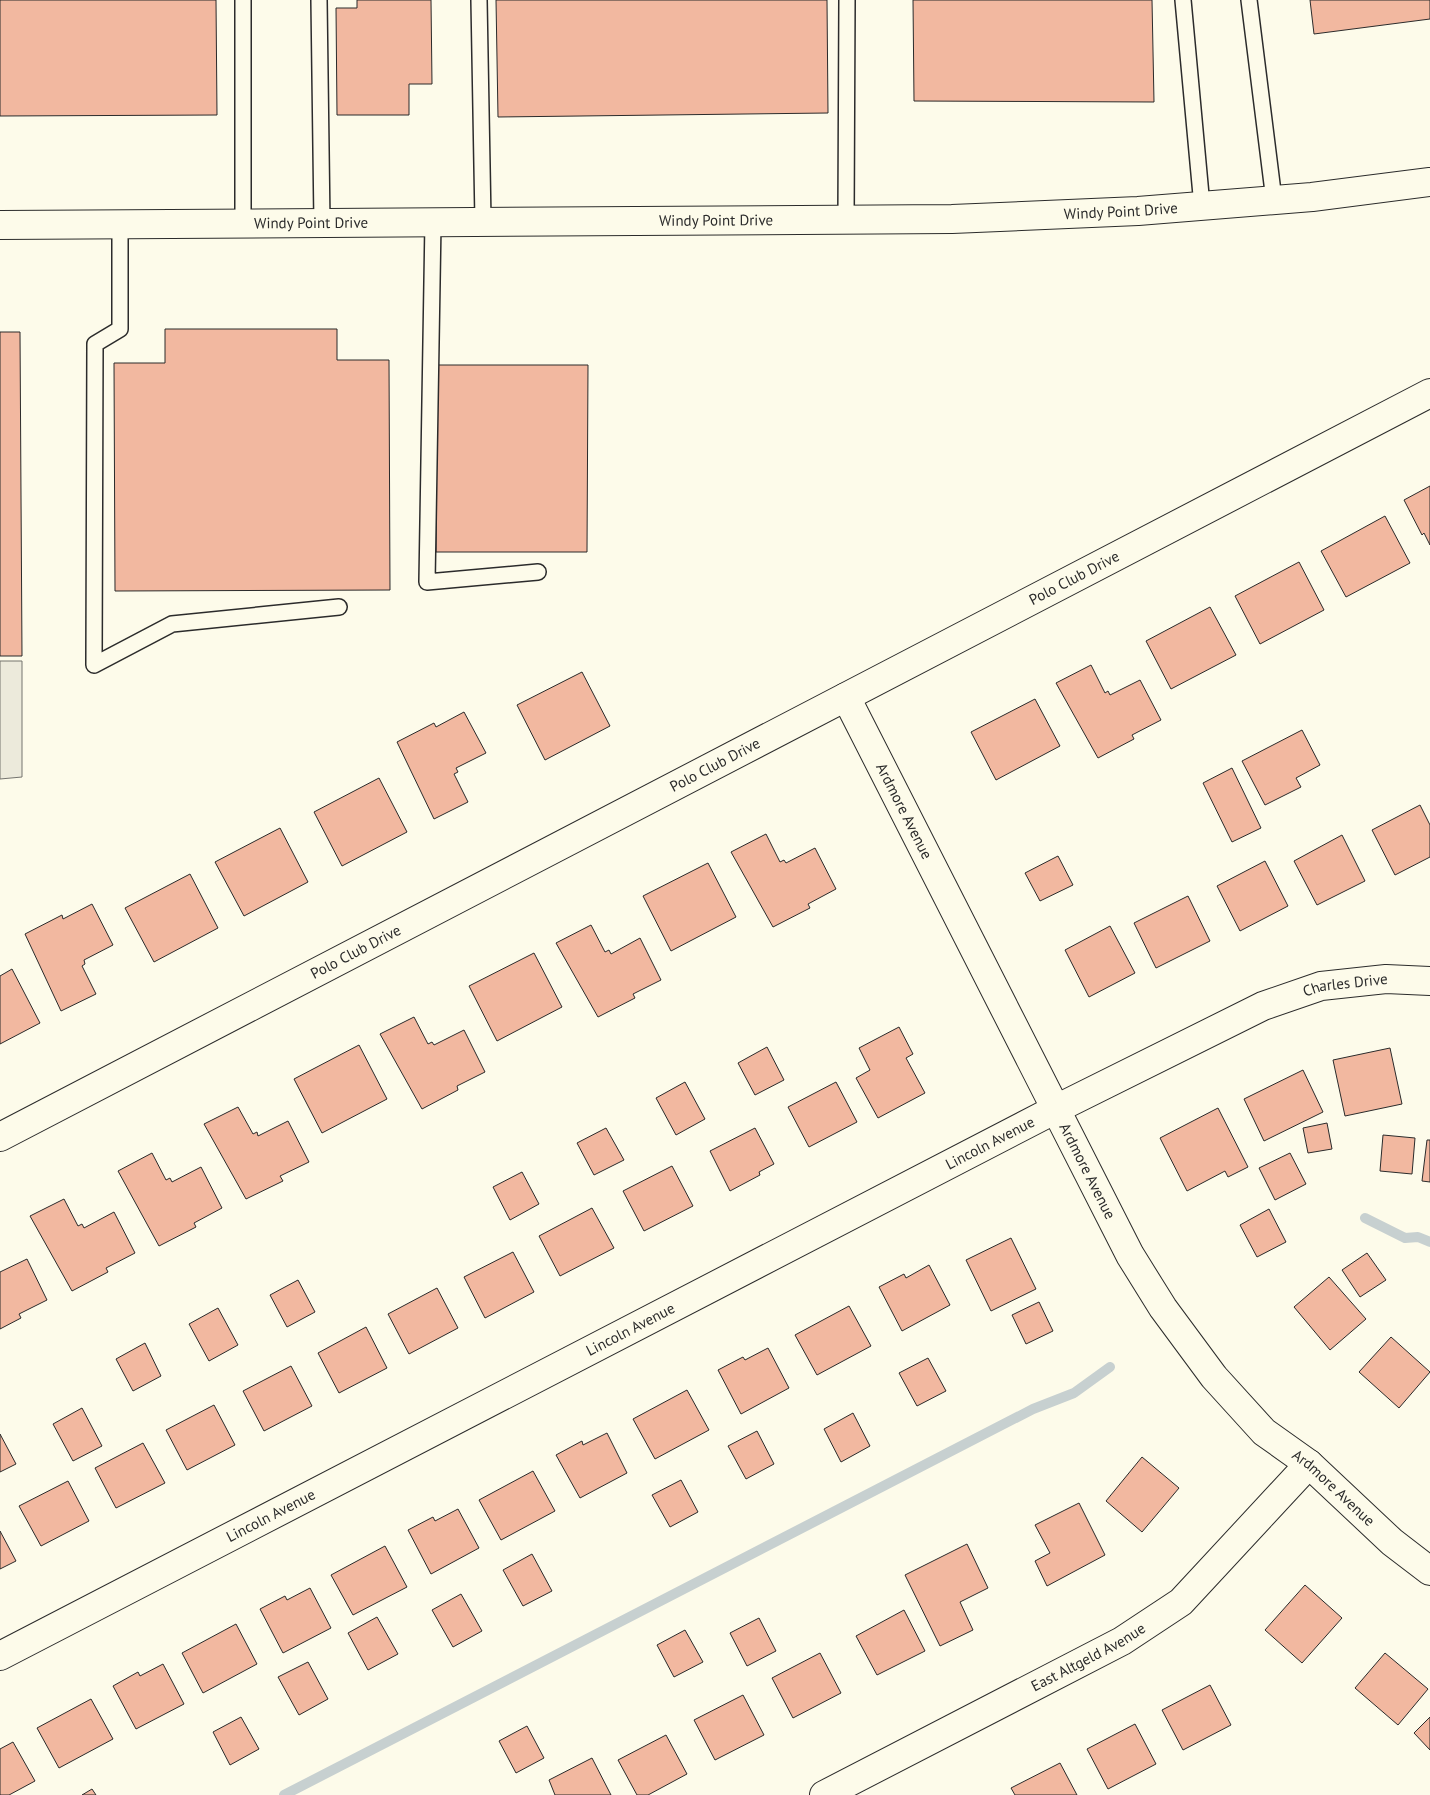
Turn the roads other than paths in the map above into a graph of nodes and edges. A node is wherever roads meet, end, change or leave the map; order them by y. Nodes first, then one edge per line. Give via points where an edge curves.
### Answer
1 (243, 0) edge
2 (319, 0) edge
3 (479, 0) edge
4 (846, 0) edge
5 (1183, 0) edge
6 (1249, 0) edge
7 (1430, 182) edge
8 (1274, 200) junction
9 (1202, 206) junction
10 (846, 219) junction
11 (483, 221) junction
12 (433, 222) junction
13 (243, 223) junction
14 (322, 223) junction
15 (120, 224) junction
16 (0, 225) edge
17 (1430, 393) edge
18 (538, 572) dead end
19 (339, 607) dead end
20 (846, 697) junction
21 (1430, 981) edge
22 (1263, 1006) joint
23 (1056, 1109) junction
24 (0, 1137) edge
25 (1308, 1464) junction
26 (1430, 1571) edge
27 (0, 1656) edge
28 (824, 1795) edge

1 - 13 lane
2 - 14 lane
3 - 11 lane
4 - 10 lane
5 - 9 lane
6 - 8 lane
7 - 8 street, Windy Point Drive
8 - 9 street, Windy Point Drive
9 - 10 street, Windy Point Drive via 952,219
10 - 11 street, Windy Point Drive
11 - 12 street, Windy Point Drive
12 - 14 street, Windy Point Drive
12 - 18 lane via 427,582
13 - 14 street, Windy Point Drive
13 - 15 street, Windy Point Drive
15 - 16 street, Windy Point Drive
15 - 19 lane via 120,329 95,344 94,665 172,624
17 - 20 street, Polo Club Drive
20 - 23 street, Ardmore Avenue
20 - 24 street, Polo Club Drive
21 - 22 street, Charles Drive via 1386,979 1321,986
22 - 23 street, Lincoln Avenue
23 - 25 street, Ardmore Avenue via 1130,1255 1163,1308 1214,1377 1264,1432
23 - 27 street, Lincoln Avenue
25 - 26 street, Ardmore Avenue via 1392,1542
25 - 28 street, East Altgeld Avenue via 1181,1602 1153,1622

